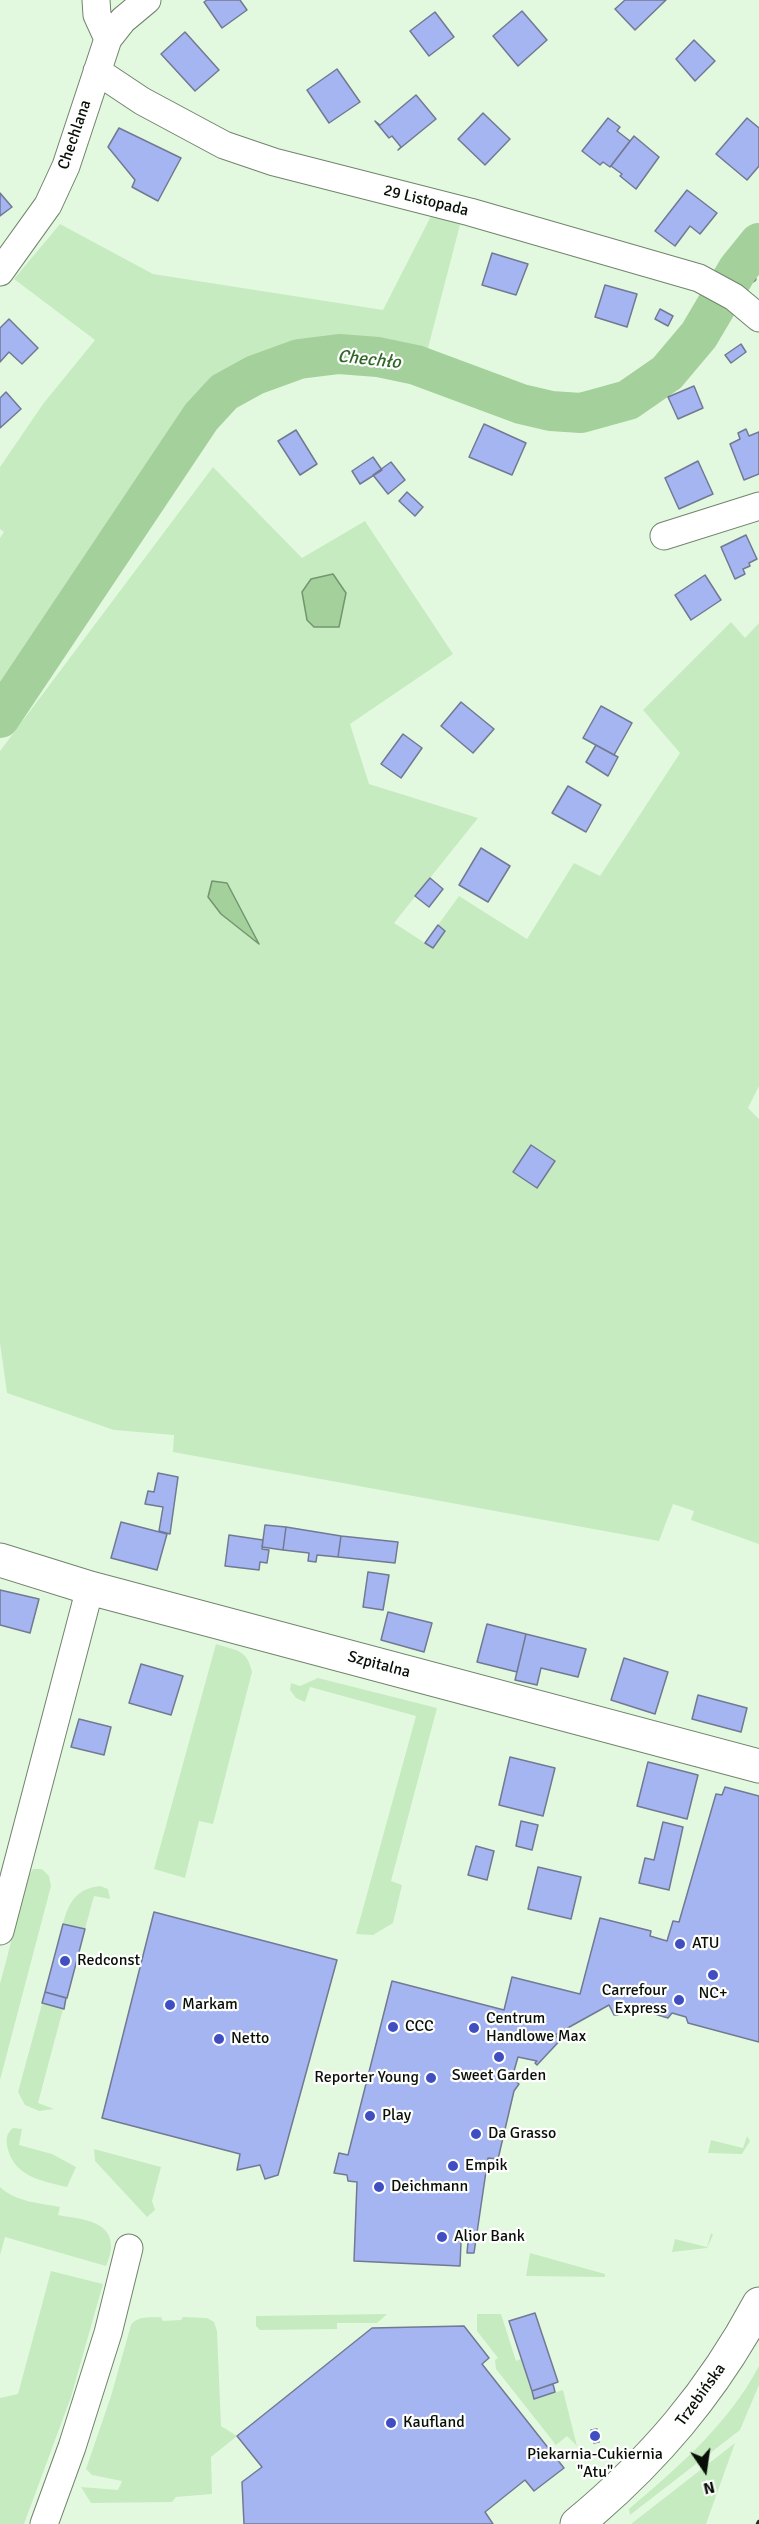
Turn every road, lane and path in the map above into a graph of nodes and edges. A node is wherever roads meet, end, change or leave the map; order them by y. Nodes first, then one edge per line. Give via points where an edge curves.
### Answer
1 (96, 0) edge
2 (147, 0) edge
3 (108, 39) junction
4 (97, 71) junction
5 (0, 272) edge
6 (759, 318) edge
7 (759, 506) edge
8 (664, 536) dead end
9 (0, 1560) edge
10 (90, 1588) junction
11 (759, 1766) edge
12 (0, 1931) edge
13 (129, 2248) dead end
14 (759, 2304) edge
15 (44, 2524) edge
16 (577, 2524) edge

1 - 3 street via 97,15
2 - 3 street, Chechlana
3 - 4 street, Chechlana
4 - 5 street, Chechlana via 66,166 48,205
4 - 6 street, 29 Listopada via 142,101 224,145 699,278 734,297
7 - 8 street
9 - 10 street, Szpitalna
10 - 11 street, Szpitalna
10 - 12 street
13 - 15 street via 108,2333
14 - 16 street, Trzebińska via 720,2372 677,2428

